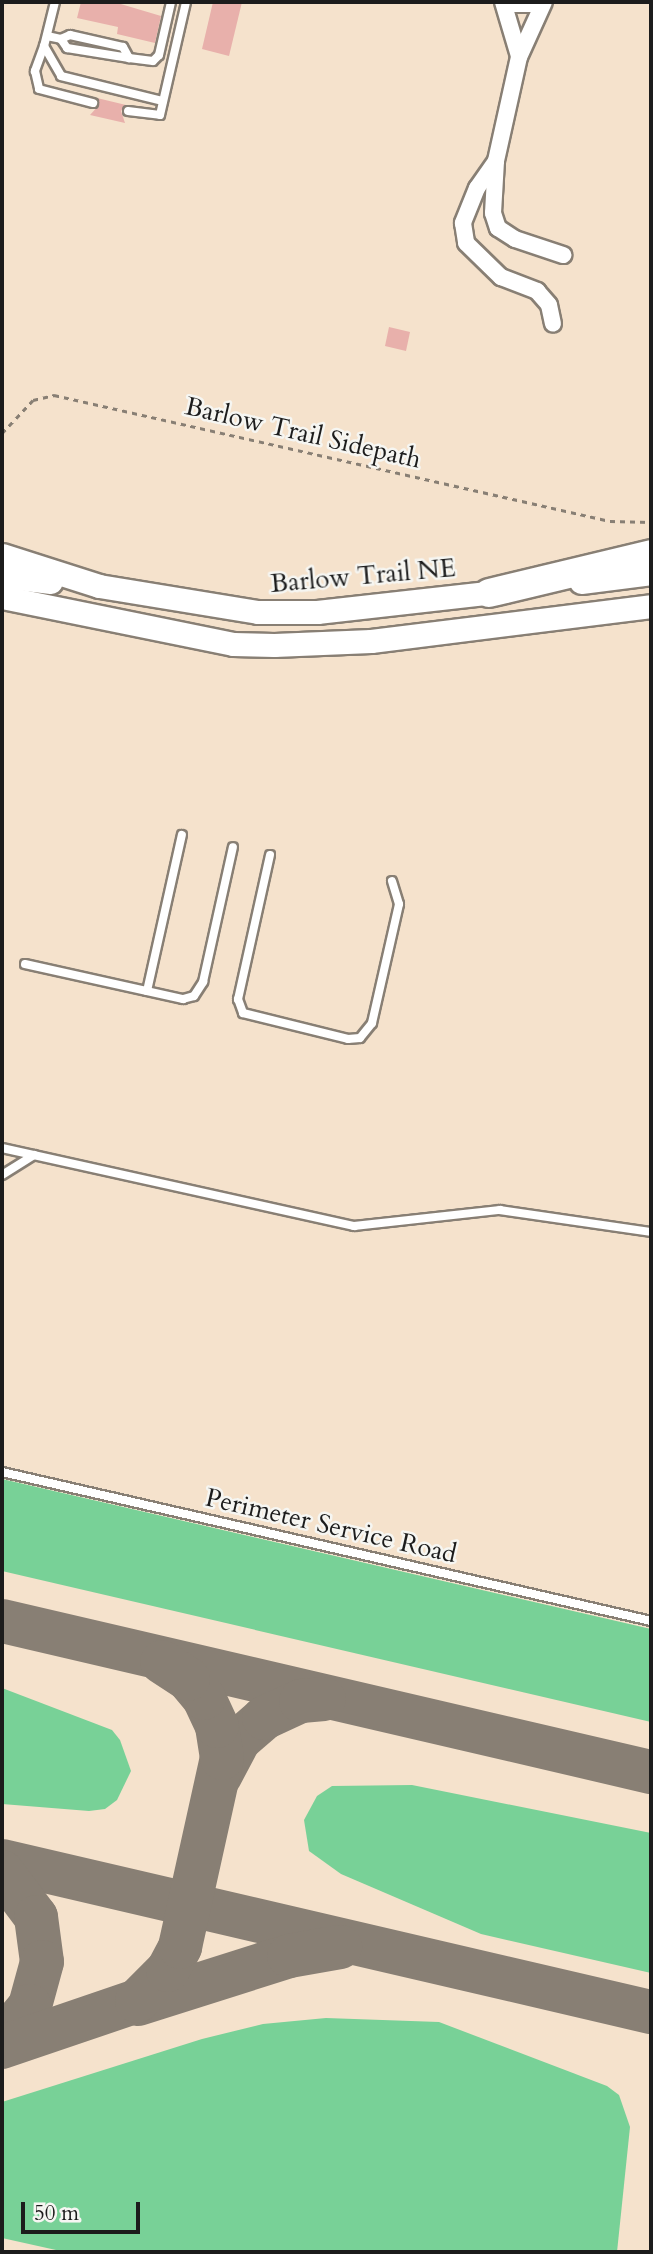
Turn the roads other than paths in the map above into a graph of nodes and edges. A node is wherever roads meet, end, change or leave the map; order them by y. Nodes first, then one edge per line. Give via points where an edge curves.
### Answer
1 (55, 2) edge
2 (171, 2) edge
3 (186, 2) edge
4 (503, 2) edge
5 (514, 2) edge
6 (531, 2) edge
7 (544, 2) edge
8 (47, 36) junction
9 (61, 39) junction
10 (44, 46) junction
11 (519, 57) junction
12 (129, 58) junction
13 (163, 101) junction
14 (93, 103) dead end
15 (128, 111) dead end
16 (496, 161) junction
17 (563, 254) dead end
18 (553, 324) dead end
19 (651, 554) edge
20 (2, 555) edge
21 (651, 573) edge
22 (2, 576) edge
23 (99, 586) junction
24 (489, 593) junction
25 (2, 597) edge
26 (2, 606) edge
27 (651, 606) edge
28 (71, 612) junction
29 (182, 835) dead end
30 (233, 847) dead end
31 (270, 855) dead end
32 (392, 881) dead end
33 (25, 964) dead end
34 (147, 991) junction
35 (2, 1148) edge
36 (34, 1156) junction
37 (2, 1175) edge
38 (651, 1232) edge
39 (2, 1472) edge
40 (651, 1621) edge

1 - 8 lane
2 - 12 lane via 157,59
3 - 13 lane
4 - 11 street
5 - 6 street
7 - 11 street
8 - 9 lane
8 - 10 lane
9 - 12 lane via 67,48
9 - 12 lane via 70,35 123,47
10 - 13 lane via 61,76
10 - 14 lane via 35,71 39,89
11 - 16 street
13 - 15 lane via 159,115
16 - 17 street via 493,213 498,228
16 - 18 street via 477,188 463,223 466,243 500,277 537,291 549,305
19 - 24 highway
20 - 23 main road, Barlow Trail NE
21 - 24 main road, Barlow Trail NE
22 - 23 main road
23 - 24 main road, Barlow Trail NE via 258,612 317,612
25 - 28 main road
26 - 28 main road
27 - 28 main road via 371,641 274,645 233,644
29 - 34 lane
30 - 34 lane via 203,982 194,996 183,999
31 - 32 lane via 238,999 243,1013 348,1039 360,1038 372,1023 400,904
33 - 34 lane
35 - 36 lane
36 - 37 lane
36 - 38 lane via 354,1226 500,1210
39 - 40 lane, Perimeter Service Road

